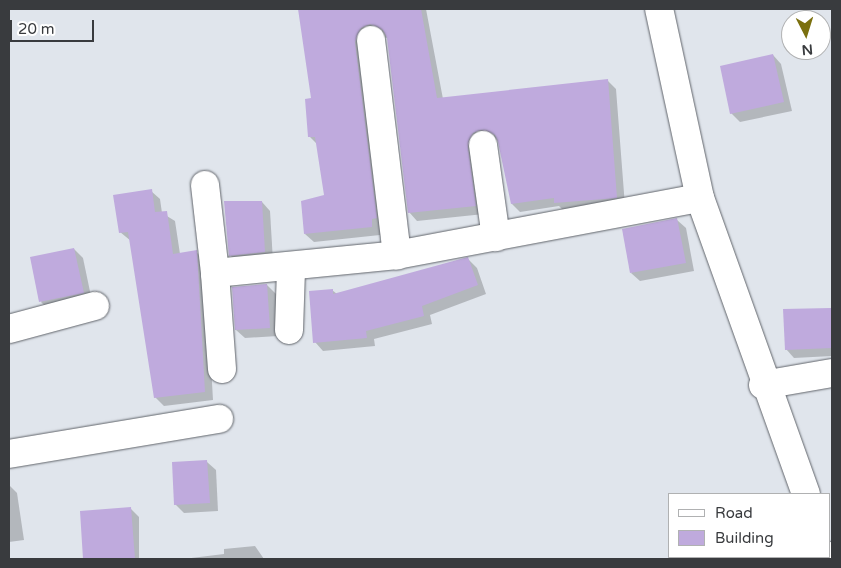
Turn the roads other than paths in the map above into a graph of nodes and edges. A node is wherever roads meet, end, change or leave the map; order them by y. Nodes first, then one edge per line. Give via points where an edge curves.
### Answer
1 (659, 9) edge
2 (371, 40) dead end
3 (483, 145) dead end
4 (206, 185) dead end
5 (700, 198) junction
6 (496, 237) junction
7 (397, 255) junction
8 (291, 268) junction
9 (215, 273) junction
10 (95, 306) dead end
11 (9, 329) edge
12 (289, 330) dead end
13 (222, 369) dead end
14 (832, 373) edge
15 (763, 385) junction
16 (220, 419) dead end
17 (9, 454) edge
18 (806, 493) edge

1 - 5 street
2 - 7 street
3 - 6 street
4 - 9 street
5 - 6 street
5 - 15 street
6 - 7 street
7 - 8 street
8 - 9 street
8 - 12 street
9 - 13 street
10 - 11 street
14 - 15 street
15 - 18 street
16 - 17 street

